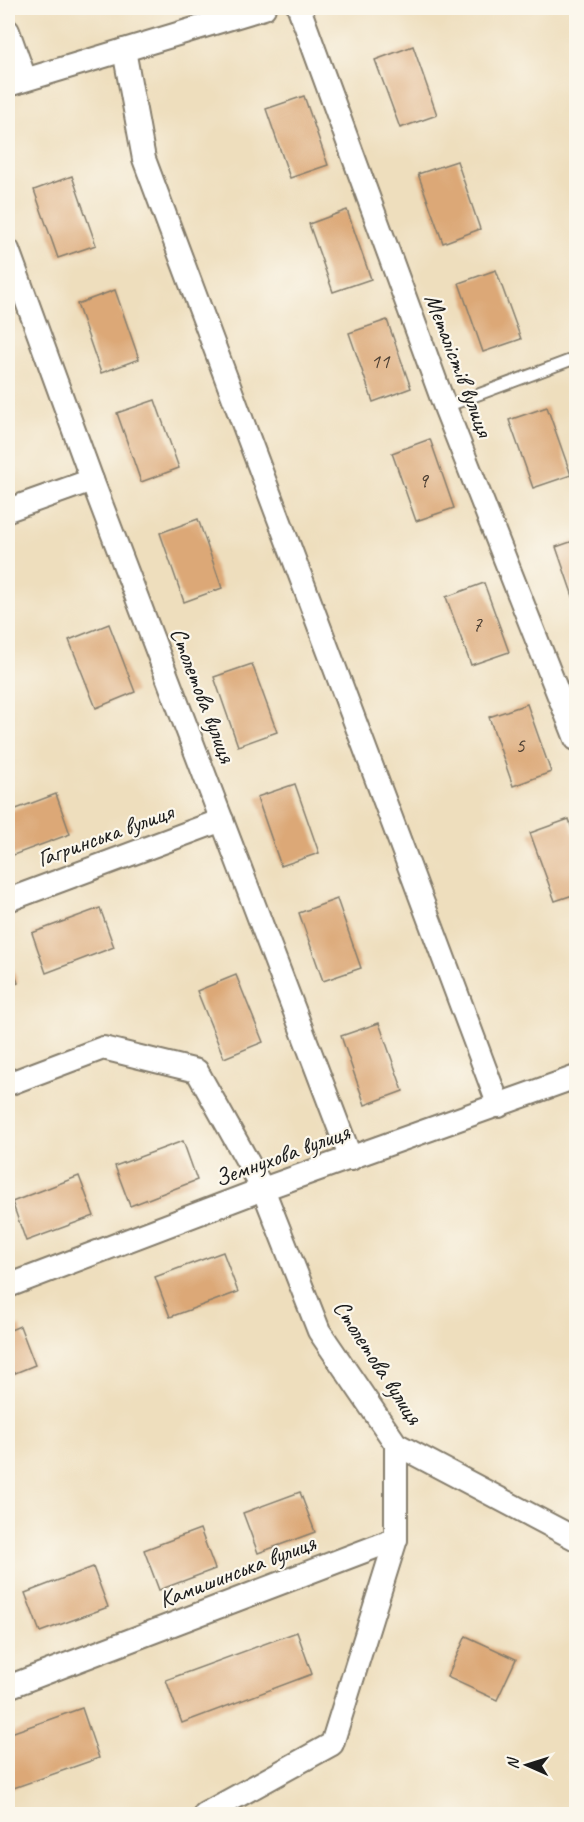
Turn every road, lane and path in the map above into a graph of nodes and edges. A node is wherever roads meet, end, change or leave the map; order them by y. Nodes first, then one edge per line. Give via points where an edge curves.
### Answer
1 (299, 8) edge
2 (252, 9) edge
3 (8, 31) edge
4 (124, 50) junction
5 (16, 82) edge
6 (8, 250) edge
7 (576, 358) edge
8 (445, 407) junction
9 (92, 480) junction
10 (8, 510) edge
11 (576, 739) edge
12 (222, 820) junction
13 (8, 900) edge
14 (576, 1077) edge
15 (8, 1084) edge
16 (499, 1106) junction
17 (351, 1159) junction
18 (264, 1189) junction
19 (8, 1286) edge
20 (396, 1444) junction
21 (396, 1539) junction
22 (576, 1539) edge
23 (8, 1687) edge
24 (205, 1815) edge

1 - 8 street, Металістів вулиця
2 - 4 street
3 - 5 street
4 - 5 street
4 - 16 street via 144,159
6 - 9 street, Столетова вулиця
7 - 8 lane
8 - 11 street, Металістів вулиця
9 - 10 street
9 - 12 street, Столетова вулиця
12 - 13 street, Гагринська вулиця
12 - 17 street, Столетова вулиця
14 - 16 street, Земнухова вулиця
15 - 18 street, Столетова вулиця via 103,1048 197,1071
16 - 17 street, Земнухова вулиця
17 - 18 street, Земнухова вулиця
18 - 19 street, Земнухова вулиця
18 - 20 street, Столетова вулиця via 319,1331
20 - 21 street
20 - 22 street, Столетова вулиця
21 - 23 street, Камишинська вулиця
21 - 24 street via 332,1744

